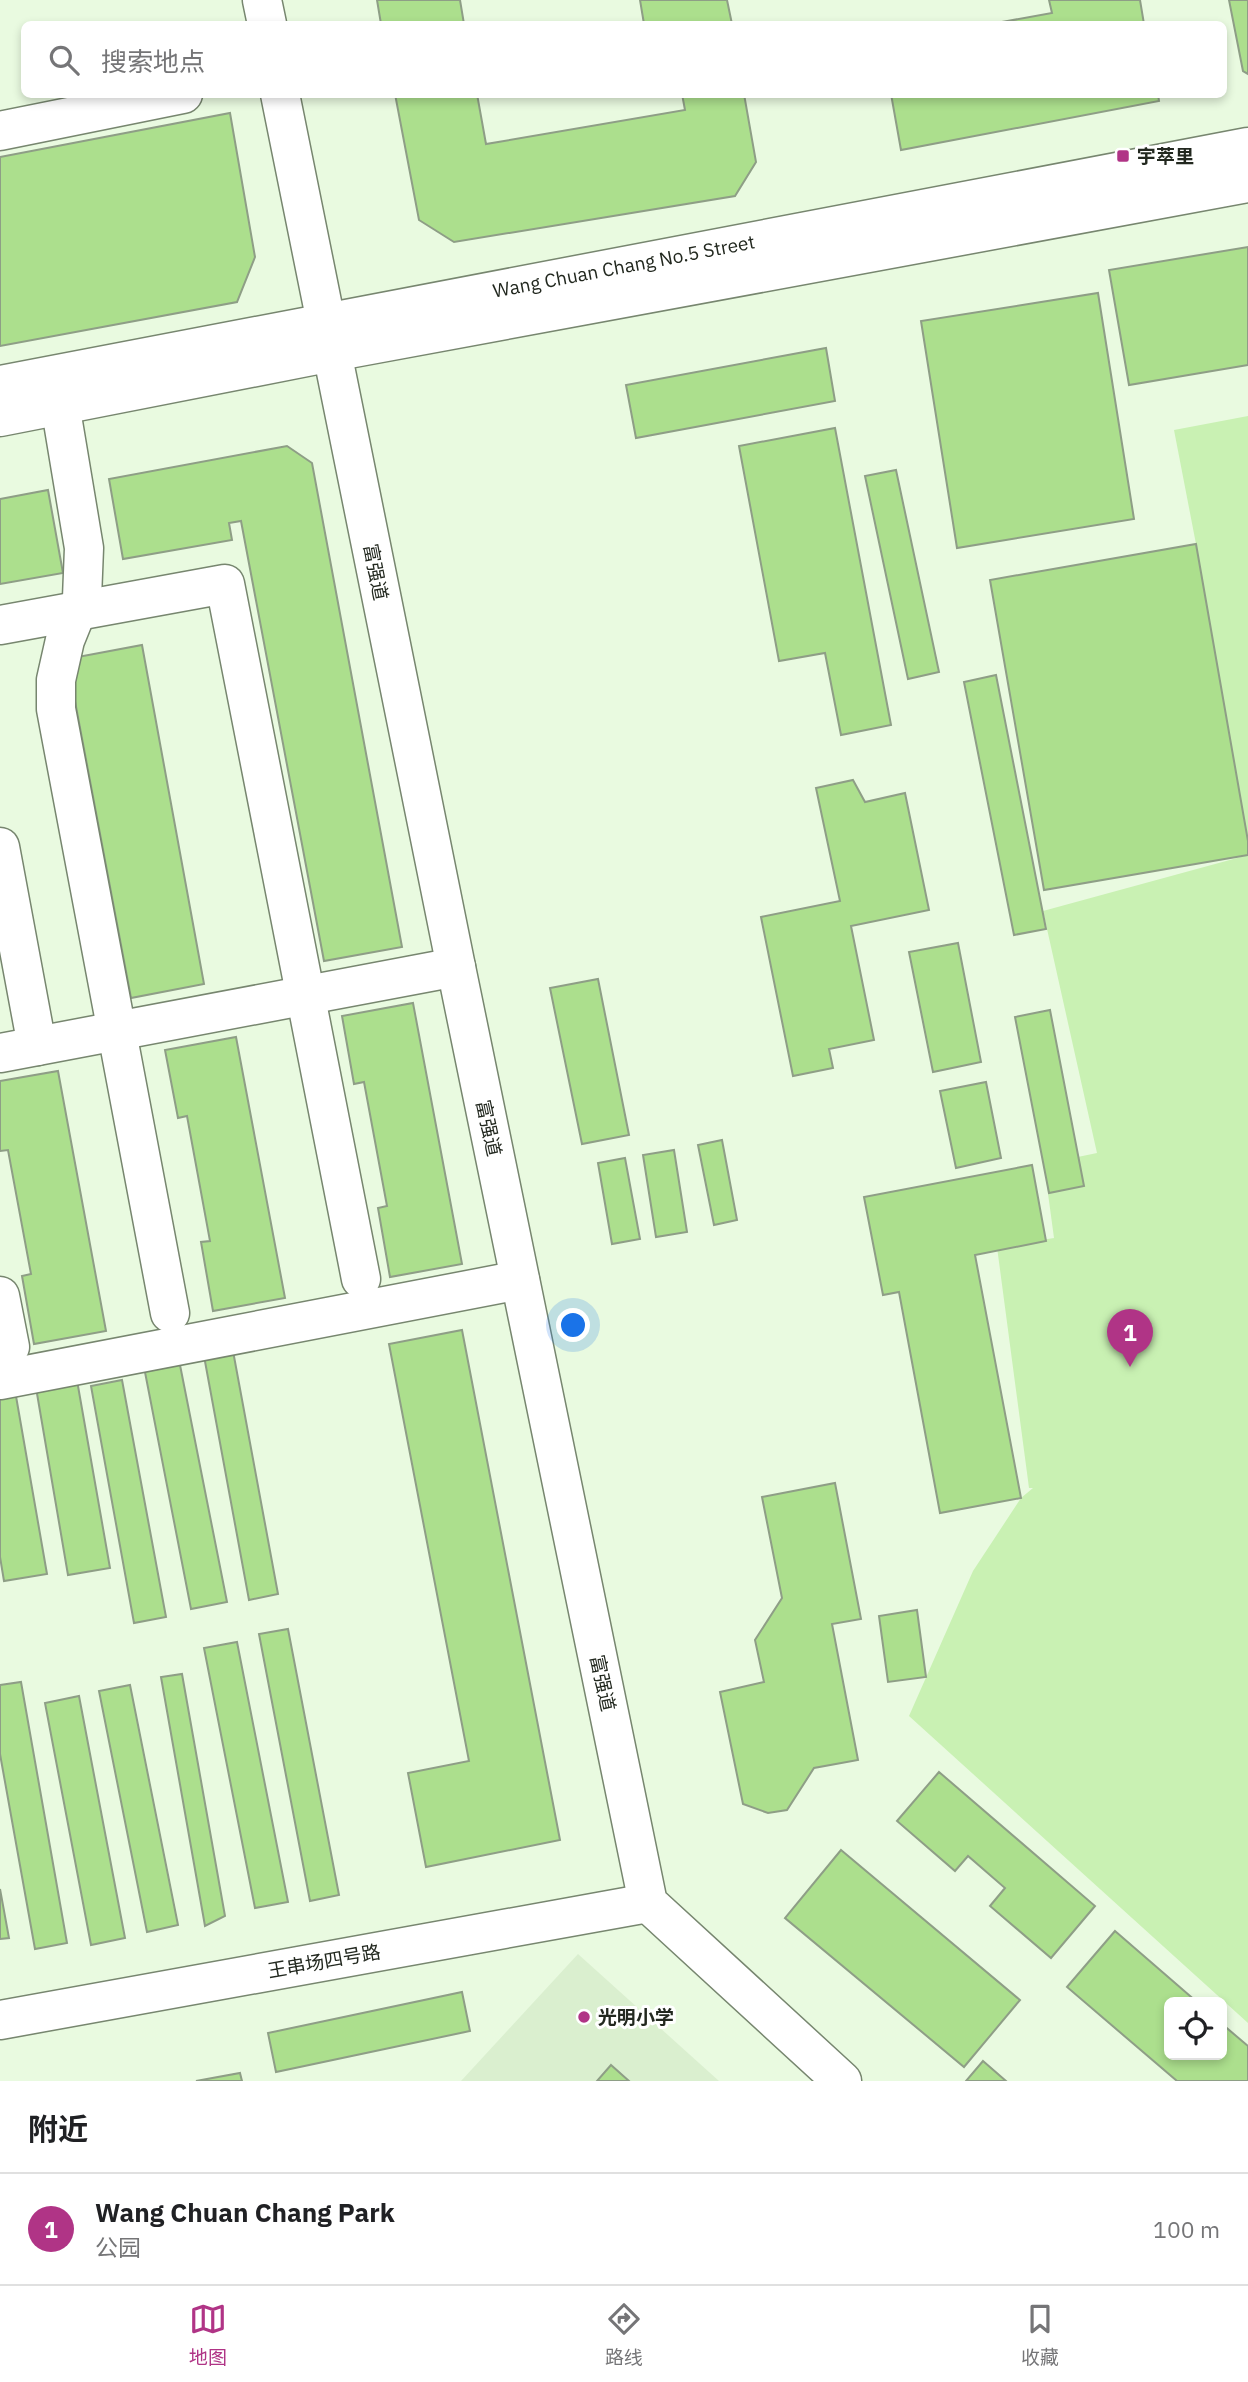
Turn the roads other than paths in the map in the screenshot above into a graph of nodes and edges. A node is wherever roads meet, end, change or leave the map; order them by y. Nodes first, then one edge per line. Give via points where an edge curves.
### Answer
1 (262, 0) edge
2 (266, 21) edge
3 (163, 98) edge
4 (281, 98) edge
5 (0, 131) edge
6 (1248, 147) edge
7 (1248, 183) edge
8 (329, 337) junction
9 (0, 385) edge
10 (58, 391) junction
11 (0, 417) edge
12 (77, 611) junction
13 (0, 625) edge
14 (0, 847) edge
15 (456, 967) junction
16 (306, 995) junction
17 (117, 1031) junction
18 (37, 1046) junction
19 (0, 1053) edge
20 (361, 1279) dead end
21 (520, 1280) junction
22 (0, 1296) edge
23 (170, 1313) dead end
24 (5, 1363) edge
25 (648, 1903) junction
26 (0, 2020) edge
27 (842, 2081) edge

1 - 2 street
3 - 5 street
4 - 8 street, 富强道
6 - 8 street, Wang Chuan Chang No.5 Street
7 - 8 street, Wang Chuan Chang No.5 Street
8 - 10 street, Wang Chuan Chang No.5 Street
8 - 15 street, 富强道
9 - 10 street, Wang Chuan Chang No.5 Street
10 - 11 street, Wang Chuan Chang No.5 Street
10 - 12 street via 84,548 82,598
12 - 13 street
12 - 16 street via 225,584
12 - 17 street via 56,680 56,709
14 - 18 street
15 - 16 street
15 - 21 street, 富强道
16 - 17 street
16 - 20 street
17 - 18 street
17 - 23 street
18 - 19 street
21 - 24 street
21 - 25 street, 富强道
22 - 24 street
25 - 26 street, 王串场四号路
25 - 27 street

